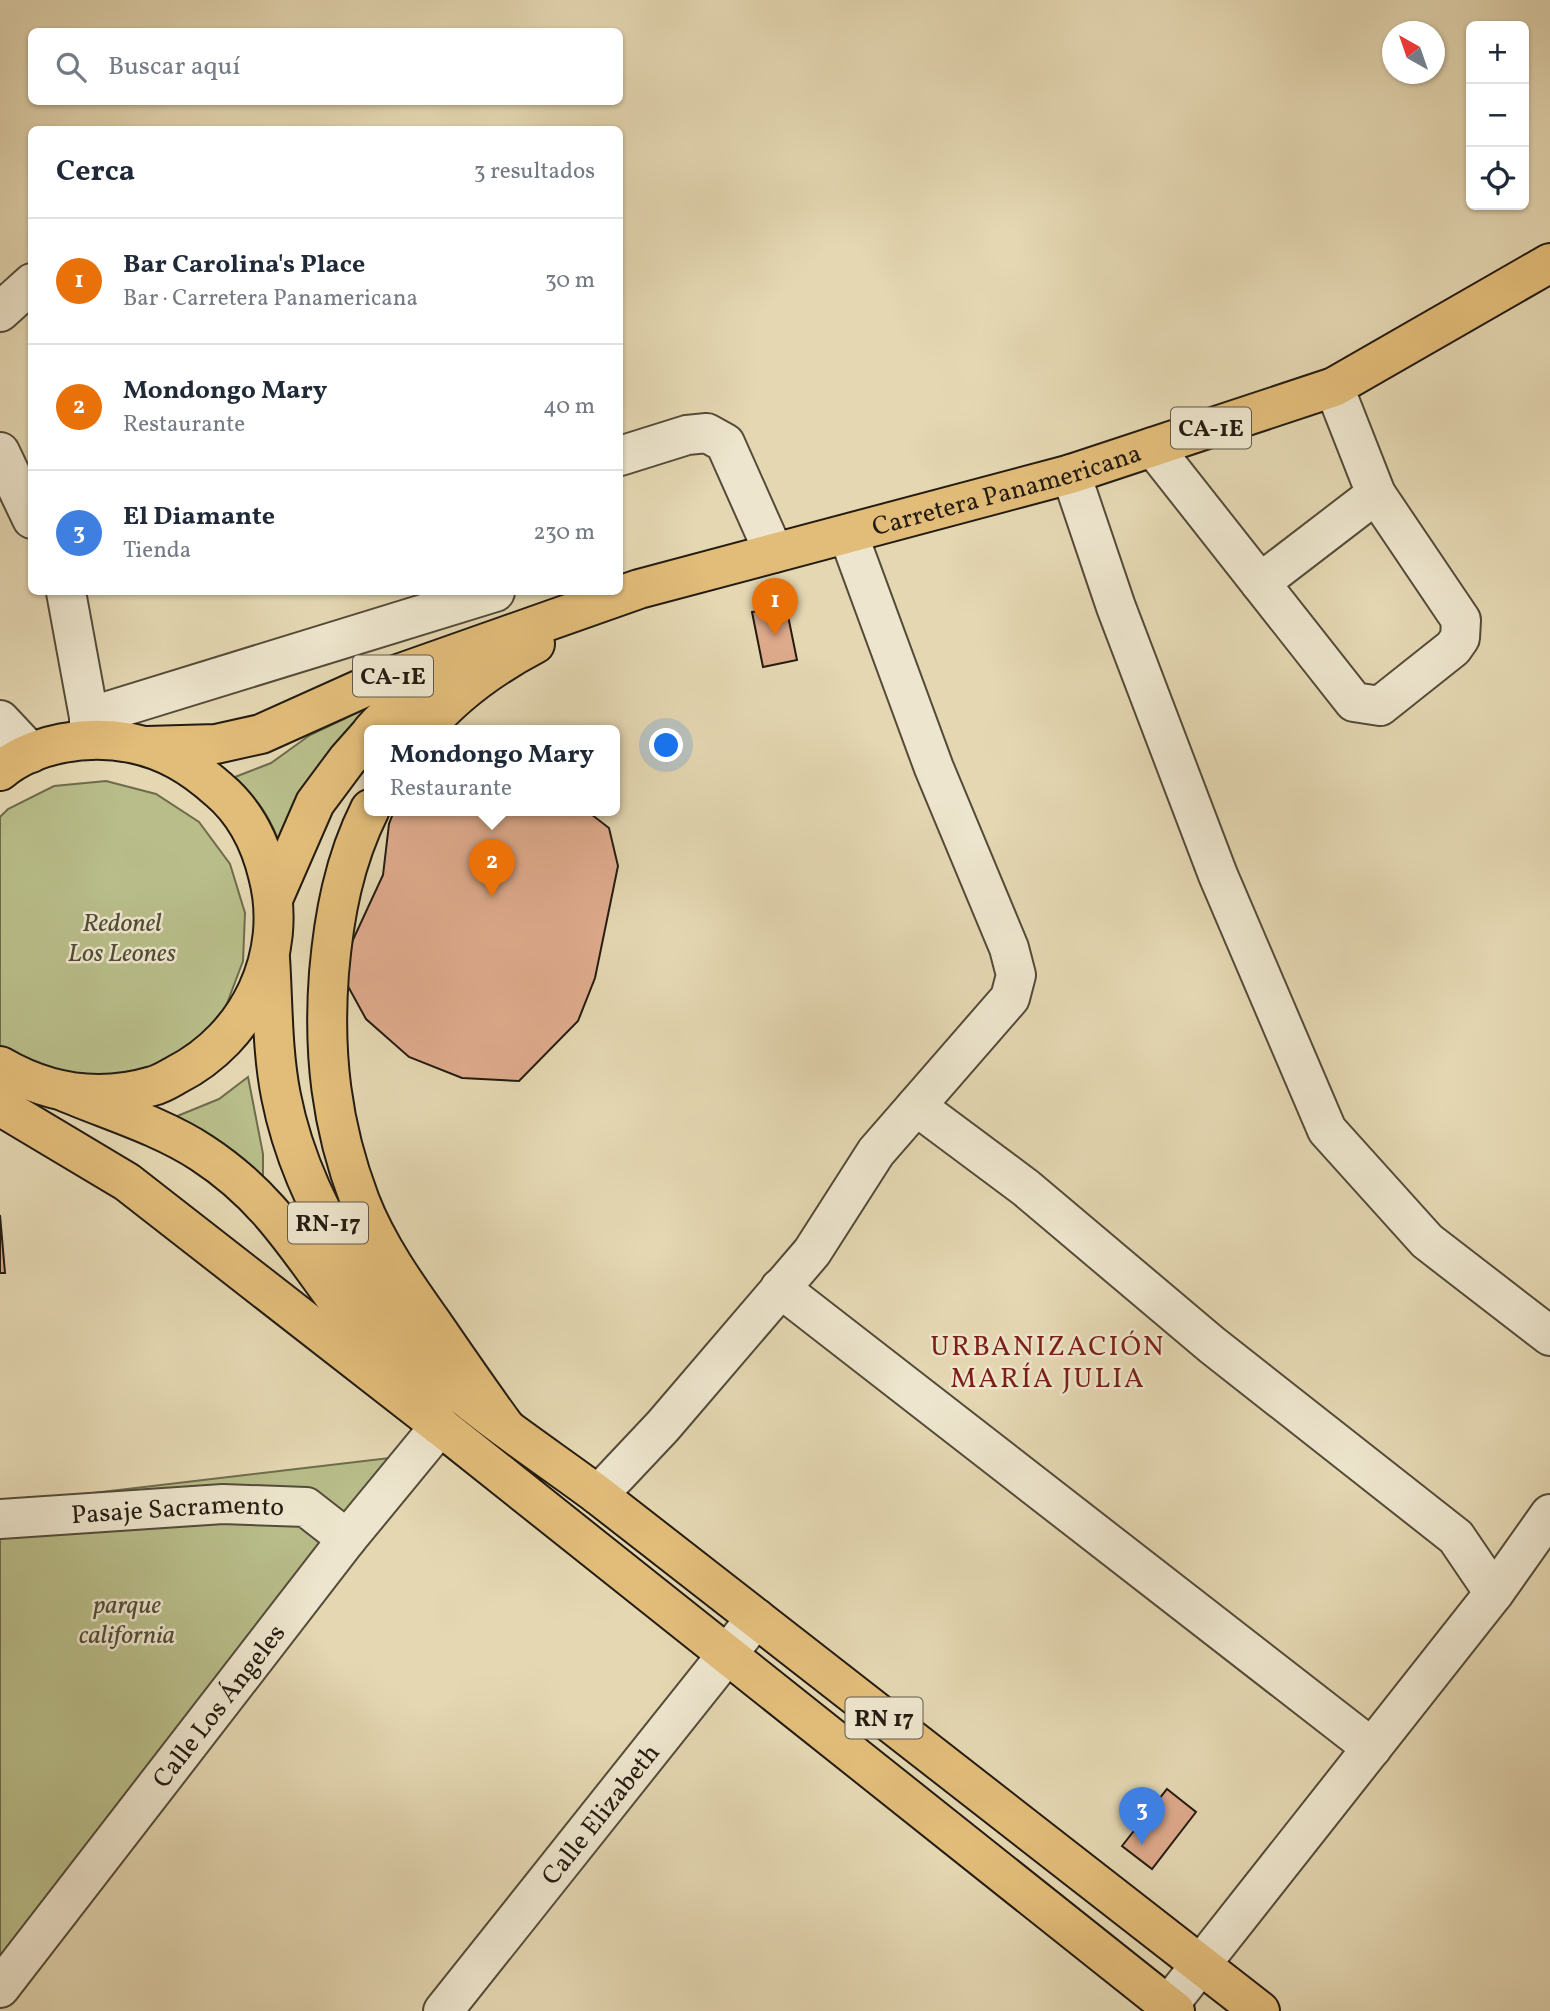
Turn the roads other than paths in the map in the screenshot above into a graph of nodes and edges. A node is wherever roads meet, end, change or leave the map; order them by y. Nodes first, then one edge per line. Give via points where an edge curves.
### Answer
1 (1550, 263) edge
2 (28, 287) edge
3 (0, 312) edge
4 (1334, 387) junction
5 (1153, 447) junction
6 (0, 452) edge
7 (623, 455) edge
8 (1071, 474) junction
9 (1376, 495) junction
10 (28, 511) edge
11 (848, 534) junction
12 (774, 553) junction
13 (1260, 583) junction
14 (629, 586) edge
15 (67, 595) edge
16 (486, 595) edge
17 (605, 595) edge
18 (609, 595) edge
19 (614, 595) edge
20 (0, 720) edge
21 (377, 725) edge
22 (429, 725) edge
23 (89, 729) junction
24 (364, 740) edge
25 (147, 746) junction
26 (9, 764) edge
27 (366, 816) edge
28 (274, 897) junction
29 (270, 958) junction
30 (0, 1066) edge
31 (65, 1092) junction
32 (0, 1106) edge
33 (916, 1106) junction
34 (780, 1289) junction
35 (1550, 1336) edge
36 (440, 1426) junction
37 (506, 1428) junction
38 (598, 1494) junction
39 (1550, 1514) edge
40 (0, 1518) edge
41 (347, 1539) junction
42 (1494, 1593) junction
43 (756, 1618) junction
44 (727, 1655) junction
45 (1372, 1748) junction
46 (1201, 1966) junction
47 (0, 1988) edge
48 (1172, 2008) edge
49 (443, 2011) edge
50 (1260, 2011) edge

1 - 4 main road, Carretera Panamericana / CA-1E
2 - 3 street
4 - 5 main road, Carretera Panamericana / CA-1E
4 - 9 street
5 - 8 main road, Carretera Panamericana / CA-1E
5 - 13 street
6 - 10 street
7 - 12 street via 687,435 707,433 724,443
8 - 11 main road, Carretera Panamericana / CA-1E
8 - 35 street via 1116,607 1218,875 1327,1130 1427,1241
9 - 13 street
9 - 13 street via 1461,620 1461,638 1453,648 1380,706 1354,702
11 - 12 main road, Carretera Panamericana / CA-1E
11 - 33 street via 1016,975 1010,998
12 - 14 main road, Carretera Panamericana / CA-1E
15 - 23 street
16 - 23 street
17 - 25 main road, Carretera Panamericana / CA-1E via 381,680 261,734 216,744
18 - 21 main road, Carretera Panamericana / CA-1E via 464,661 423,686
19 - 22 main road via 497,665
20 - 26 street
23 - 25 main road, CA-1E
23 - 26 main road, CA-1E
24 - 28 main road, Carretera Panamericana / CA-1E via 315,803
25 - 28 main road, CA-1E via 194,768 233,802 261,846
27 - 37 main road via 346,869 332,935 327,1007 332,1102 360,1200 384,1250
28 - 29 main road, CA-1E
29 - 31 main road, CA-1E via 254,1000 228,1037 194,1066 154,1086 110,1094
29 - 37 main road, RN-17 via 281,1098 297,1155 320,1209 371,1294 432,1369
30 - 31 main road, CA-1E via 25,1081
31 - 36 main road, RN-17 via 176,1138 247,1187 294,1238 348,1317
32 - 36 main road via 127,1182
33 - 34 street via 876,1152 812,1252
33 - 42 street via 1026,1188 1212,1345 1456,1537
34 - 38 street
34 - 45 street
36 - 41 street, Calle Los Ángeles
36 - 44 main road, RN 17
37 - 38 main road, RN 17
38 - 43 main road, RN 17
39 - 42 street
40 - 41 street, Pasaje Sacramento via 223,1504 306,1507
41 - 47 street, Calle Los Ángeles
42 - 45 street
43 - 44 street, Calle Elizabeth
43 - 46 main road, RN 17
44 - 48 main road, RN 17
44 - 49 street, Calle Elizabeth
45 - 46 street
46 - 48 street
46 - 50 main road, RN 17

